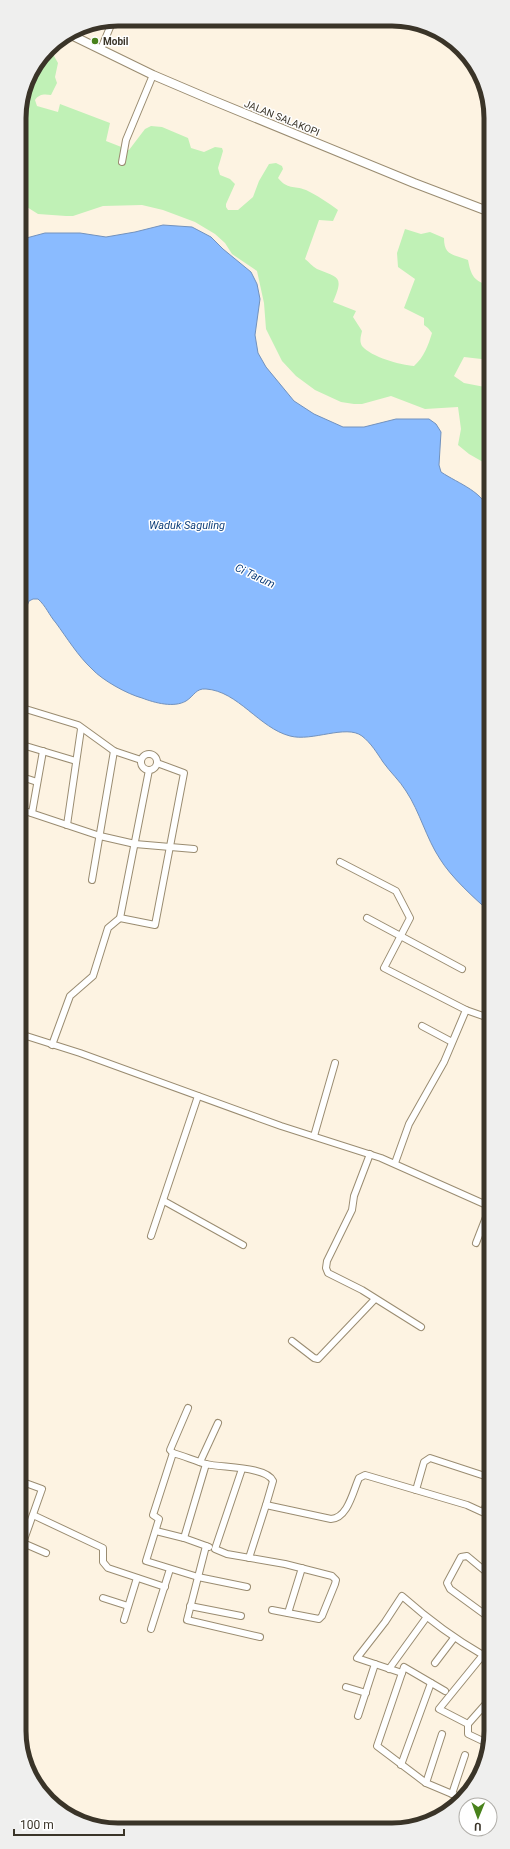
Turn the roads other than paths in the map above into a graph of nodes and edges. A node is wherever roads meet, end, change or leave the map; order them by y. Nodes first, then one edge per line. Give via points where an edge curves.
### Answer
1 (110, 27) edge
2 (75, 37) edge
3 (101, 49) junction
4 (153, 75) junction
5 (122, 162) dead end
6 (484, 208) edge
7 (26, 709) edge
8 (81, 729) junction
9 (26, 746) edge
10 (43, 751) junction
11 (114, 751) junction
12 (141, 760) junction
13 (76, 761) junction
14 (157, 763) junction
15 (149, 770) junction
16 (26, 778) edge
17 (37, 782) junction
18 (26, 811) edge
19 (32, 813) junction
20 (66, 825) junction
21 (100, 836) junction
22 (135, 844) junction
23 (170, 847) junction
24 (194, 849) dead end
25 (340, 862) dead end
26 (92, 880) dead end
27 (120, 918) junction
28 (367, 918) dead end
29 (400, 936) junction
30 (462, 969) dead end
31 (466, 1010) junction
32 (484, 1016) edge
33 (422, 1026) dead end
34 (26, 1036) edge
35 (452, 1042) junction
36 (52, 1045) junction
37 (335, 1063) dead end
38 (198, 1096) junction
39 (314, 1136) junction
40 (370, 1154) junction
41 (395, 1163) junction
42 (164, 1201) junction
43 (484, 1204) edge
44 (484, 1222) edge
45 (151, 1236) dead end
46 (476, 1243) dead end
47 (243, 1245) dead end
48 (375, 1299) junction
49 (421, 1327) dead end
50 (292, 1341) dead end
51 (188, 1408) dead end
52 (218, 1423) dead end
53 (173, 1453) junction
54 (203, 1463) junction
55 (242, 1468) junction
56 (484, 1476) edge
57 (26, 1484) edge
58 (416, 1490) junction
59 (266, 1505) junction
60 (484, 1511) edge
61 (33, 1515) junction
62 (156, 1532) junction
63 (26, 1535) edge
64 (184, 1538) junction
65 (26, 1544) edge
66 (206, 1546) junction
67 (215, 1549) junction
68 (46, 1553) dead end
69 (249, 1558) junction
70 (302, 1568) junction
71 (170, 1569) junction
72 (484, 1570) edge
73 (198, 1577) junction
74 (137, 1578) junction
75 (247, 1586) dead end
76 (165, 1587) junction
77 (103, 1598) dead end
78 (128, 1606) junction
79 (190, 1606) junction
80 (272, 1610) dead end
81 (288, 1613) junction
82 (484, 1614) edge
83 (241, 1616) dead end
84 (426, 1618) junction
85 (124, 1620) dead end
86 (151, 1630) dead end
87 (260, 1637) dead end
88 (454, 1638) junction
89 (483, 1655) joint
90 (435, 1663) dead end
91 (376, 1664) junction
92 (389, 1669) junction
93 (402, 1673) junction
94 (431, 1683) junction
95 (346, 1687) dead end
96 (445, 1691) dead end
97 (366, 1693) junction
98 (484, 1706) edge
99 (358, 1716) dead end
100 (468, 1724) junction
101 (442, 1734) dead end
102 (483, 1741) edge
103 (465, 1755) dead end
104 (401, 1765) junction
105 (426, 1783) junction
106 (452, 1794) junction
107 (457, 1796) edge

1 - 3 street
2 - 3 street, JALAN SALAKOPI
3 - 4 street, JALAN SALAKOPI
4 - 5 street via 126,140
4 - 6 street, JALAN SALAKOPI via 391,174
7 - 8 street via 78,725
8 - 11 street
8 - 13 street
9 - 10 street
10 - 13 street
10 - 17 street
11 - 12 street
11 - 21 street
12 - 14 street via 146,754 152,754
12 - 15 street via 143,768
13 - 20 street
14 - 15 street
14 - 23 street via 184,773
15 - 22 street
16 - 17 street
17 - 19 street
18 - 19 street
19 - 20 street
20 - 21 street
21 - 22 street
21 - 26 street
22 - 23 street
22 - 27 street
23 - 24 street
23 - 27 street via 155,925
25 - 29 street via 396,891 410,918
27 - 36 street via 108,928 93,976 70,996
28 - 29 street
29 - 30 street
29 - 31 street via 384,968
31 - 32 street
31 - 35 street
33 - 35 street
34 - 36 street
35 - 41 street via 444,1062 409,1124
36 - 38 street
37 - 39 street
38 - 39 street
38 - 42 street
39 - 40 street
40 - 41 street
40 - 48 street via 354,1196 352,1210 326,1268 328,1273
41 - 43 street
42 - 45 street
42 - 47 street
44 - 46 street
48 - 49 street
48 - 50 street via 318,1358 314,1359
51 - 53 street via 170,1450
52 - 54 street
53 - 54 street
53 - 62 street via 153,1515 159,1518
54 - 55 street
54 - 64 street
55 - 59 street via 268,1474 272,1479
55 - 67 street
56 - 58 street via 428,1458 424,1462
57 - 61 street via 42,1490
58 - 59 street via 362,1475 342,1514 334,1519
58 - 60 street
59 - 69 street
61 - 63 street
61 - 74 street via 103,1548 103,1562 108,1568
62 - 64 street
62 - 71 street via 146,1561
64 - 66 street
65 - 68 street
66 - 67 street
66 - 73 street
67 - 69 street
69 - 70 street
70 - 81 street
70 - 81 street via 332,1576 336,1584 320,1618
71 - 73 street
71 - 76 street
72 - 82 street via 464,1556 447,1582 448,1587
73 - 75 street
73 - 79 street
74 - 76 street
74 - 78 street
76 - 86 street
77 - 78 street
78 - 85 street
79 - 83 street
79 - 87 street via 187,1620
80 - 81 street
84 - 88 street
84 - 91 street via 402,1596 357,1658
84 - 92 street
88 - 89 street
88 - 90 street
89 - 100 street via 439,1709
91 - 92 street
91 - 97 street
92 - 93 street
93 - 94 street via 404,1667
93 - 104 street via 377,1746
94 - 96 street
94 - 104 street
95 - 97 street
97 - 99 street
98 - 100 street
100 - 102 street via 468,1734
101 - 105 street
103 - 106 street
104 - 105 street
105 - 106 street
106 - 107 street

